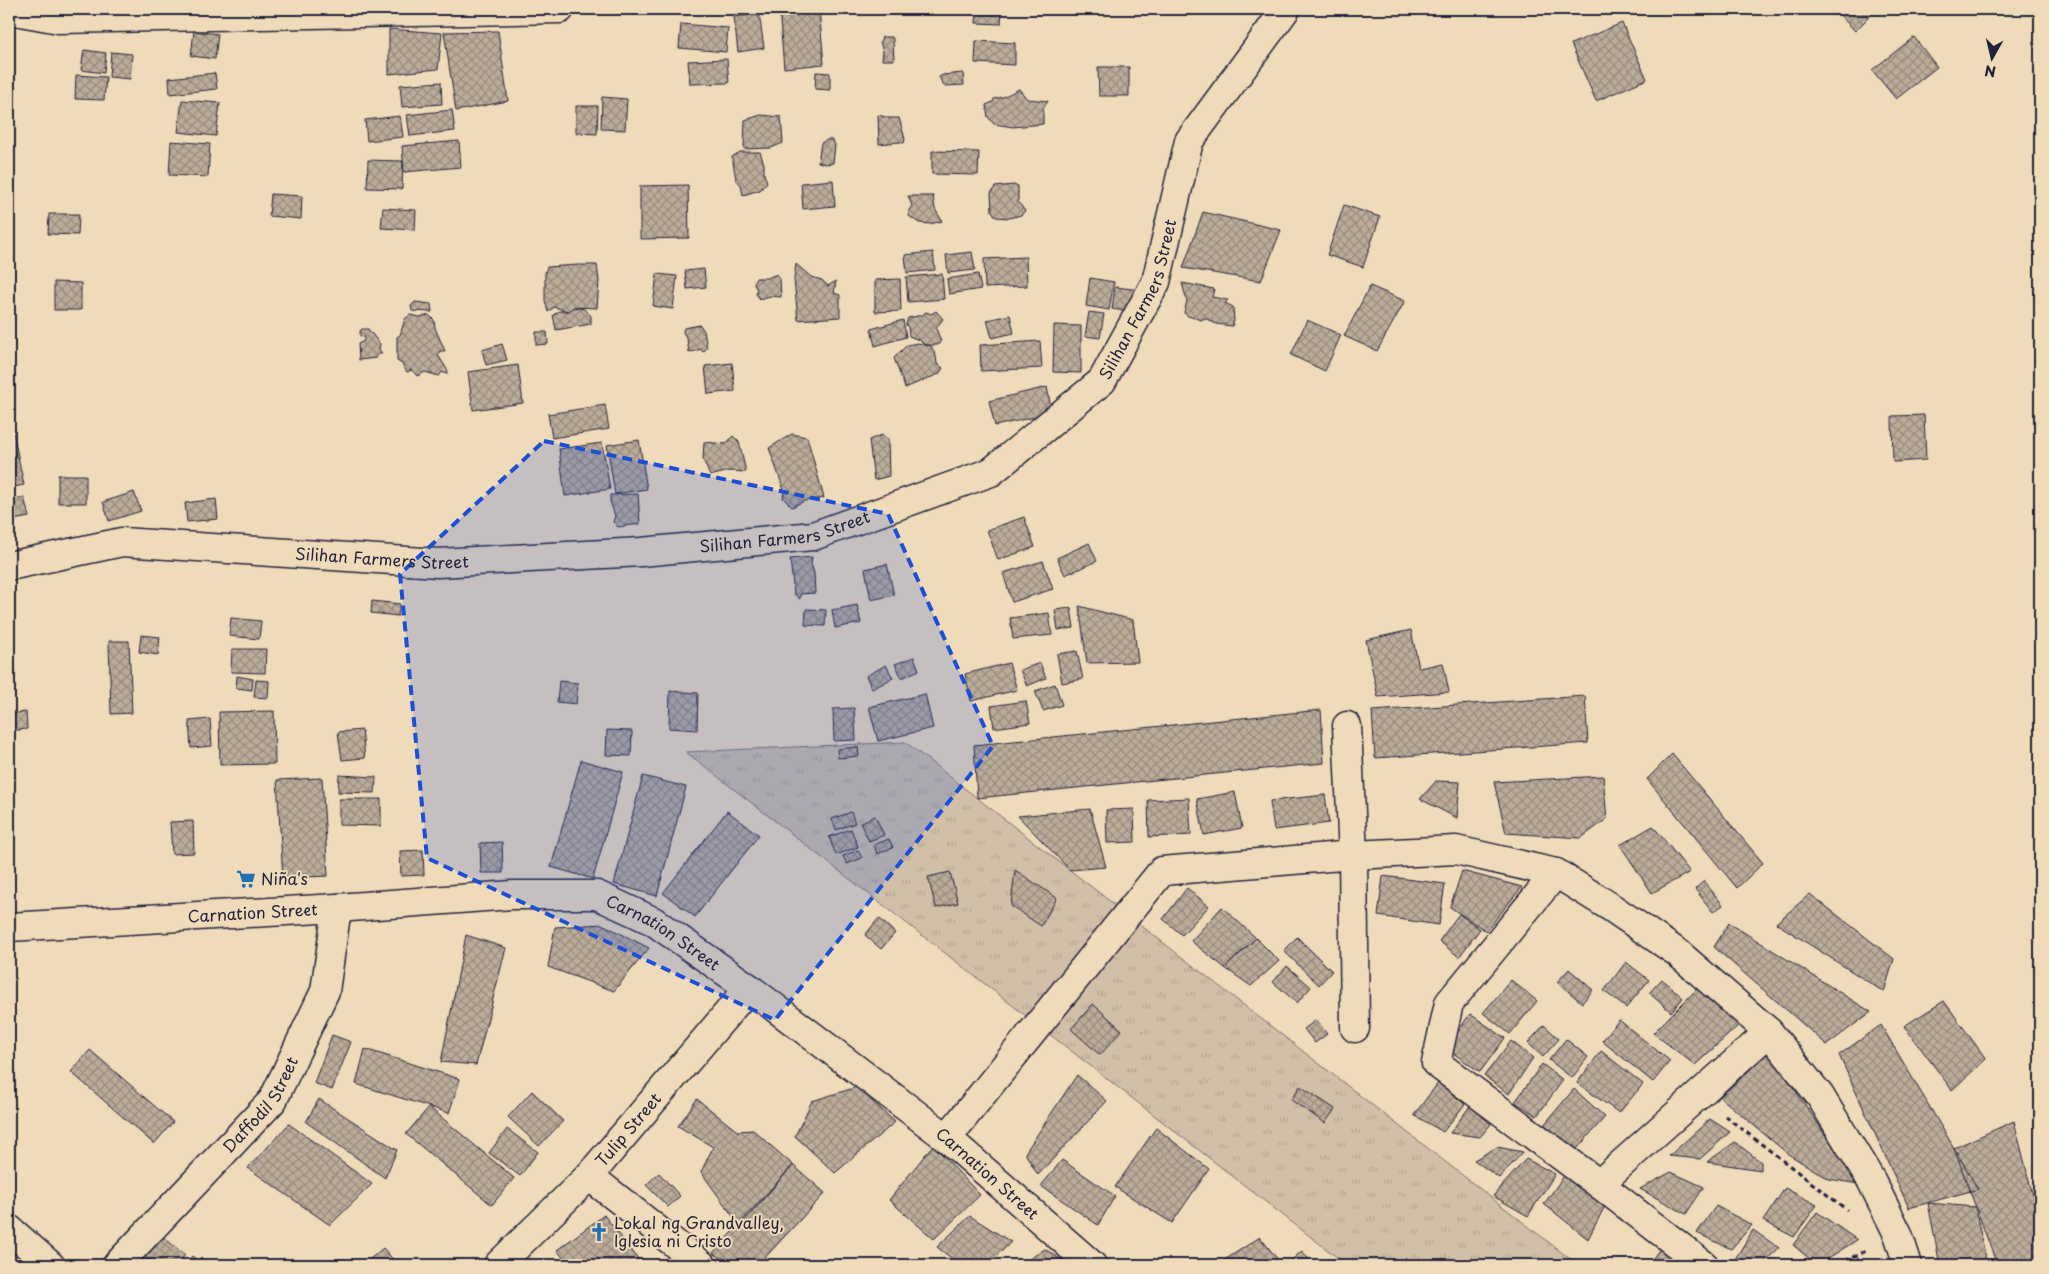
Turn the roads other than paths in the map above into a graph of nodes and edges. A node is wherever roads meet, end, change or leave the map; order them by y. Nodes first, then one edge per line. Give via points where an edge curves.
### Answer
1 (560, 9) edge
2 (1286, 9) edge
3 (9, 10) edge
4 (9, 566) edge
5 (1347, 726) dead end
6 (1353, 855) junction
7 (1556, 873) junction
8 (337, 908) junction
9 (9, 927) edge
10 (749, 988) junction
11 (1355, 1028) dead end
12 (1768, 1032) junction
13 (947, 1138) junction
14 (589, 1176) junction
15 (1599, 1184) junction
16 (9, 1229) edge
17 (50, 1265) edge
18 (117, 1265) edge
19 (498, 1265) edge
20 (702, 1265) edge
21 (1092, 1265) edge
22 (1704, 1265) edge
23 (1908, 1265) edge

1 - 3 street via 59,19
2 - 4 street, Silihan Farmers Street via 1190,141 1156,282 1102,381 991,472 813,536 640,552 438,563 122,542
5 - 6 street
6 - 7 street via 1456,850
6 - 11 street
6 - 13 street via 1162,871
7 - 12 street via 1678,953
7 - 15 street via 1449,1003 1436,1063
8 - 9 street, Carnation Street
8 - 10 street, Carnation Street via 512,895 596,895 652,921
8 - 18 street, Daffodil Street via 325,991 273,1100
10 - 13 street, Carnation Street
10 - 14 street, Tulip Street
12 - 15 street
12 - 23 street via 1820,1096 1871,1180 1898,1234
13 - 21 street, Carnation Street
14 - 19 street, Tulip Street
14 - 20 street
15 - 22 street
16 - 17 street

